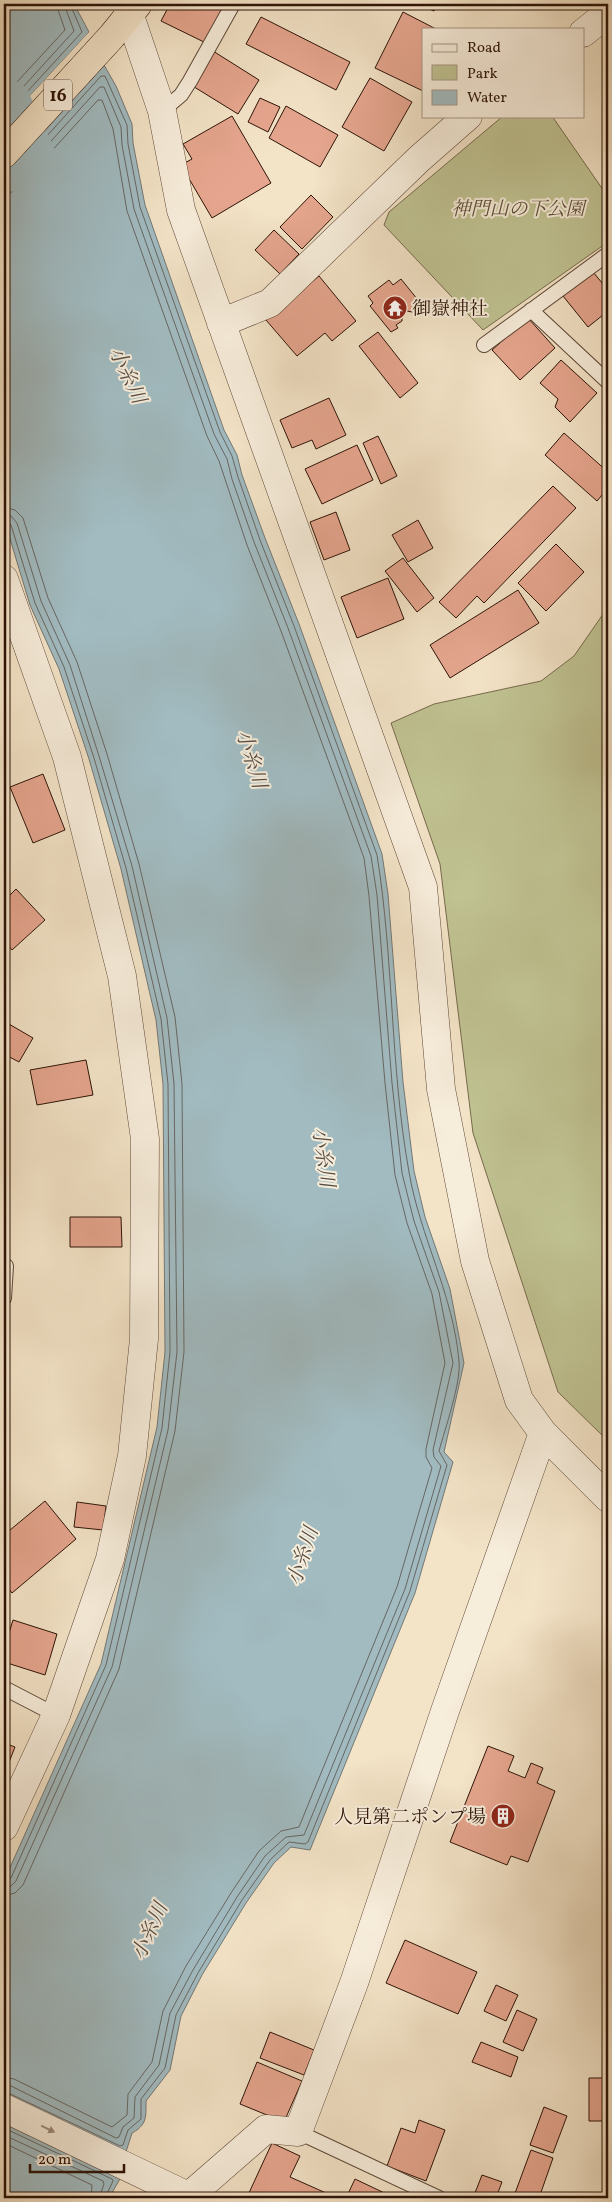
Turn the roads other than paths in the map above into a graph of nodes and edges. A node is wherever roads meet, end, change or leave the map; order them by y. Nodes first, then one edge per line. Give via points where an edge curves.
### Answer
1 (233, 4) edge
2 (131, 7) edge
3 (608, 13) edge
4 (584, 32) edge
5 (162, 111) junction
6 (466, 118) edge
7 (4, 154) edge
8 (608, 254) edge
9 (531, 310) junction
10 (221, 323) junction
11 (484, 345) dead end
12 (608, 382) edge
13 (4, 579) edge
14 (6, 1266) dead end
15 (4, 1298) edge
16 (543, 1433) junction
17 (608, 1498) edge
18 (4, 1688) edge
19 (56, 1715) junction
20 (4, 1827) edge
21 (4, 2108) edge
22 (298, 2132) junction
23 (190, 2198) edge
24 (439, 2198) edge

1 - 5 lane via 181,95
2 - 5 street
2 - 7 highway, 16 via 112,36
3 - 4 street
5 - 10 street via 181,210
6 - 10 street via 270,303
8 - 9 lane
9 - 11 lane
9 - 12 lane
10 - 16 street via 423,887 441,1088 475,1261 519,1400
13 - 19 street via 67,757 96,871 122,976 145,1139 144,1339 132,1456 110,1559
14 - 15 lane
16 - 17 street
16 - 22 street via 354,1983
18 - 19 lane
19 - 20 street
21 -> 23 street
22 - 23 street via 266,2129
22 - 24 lane

